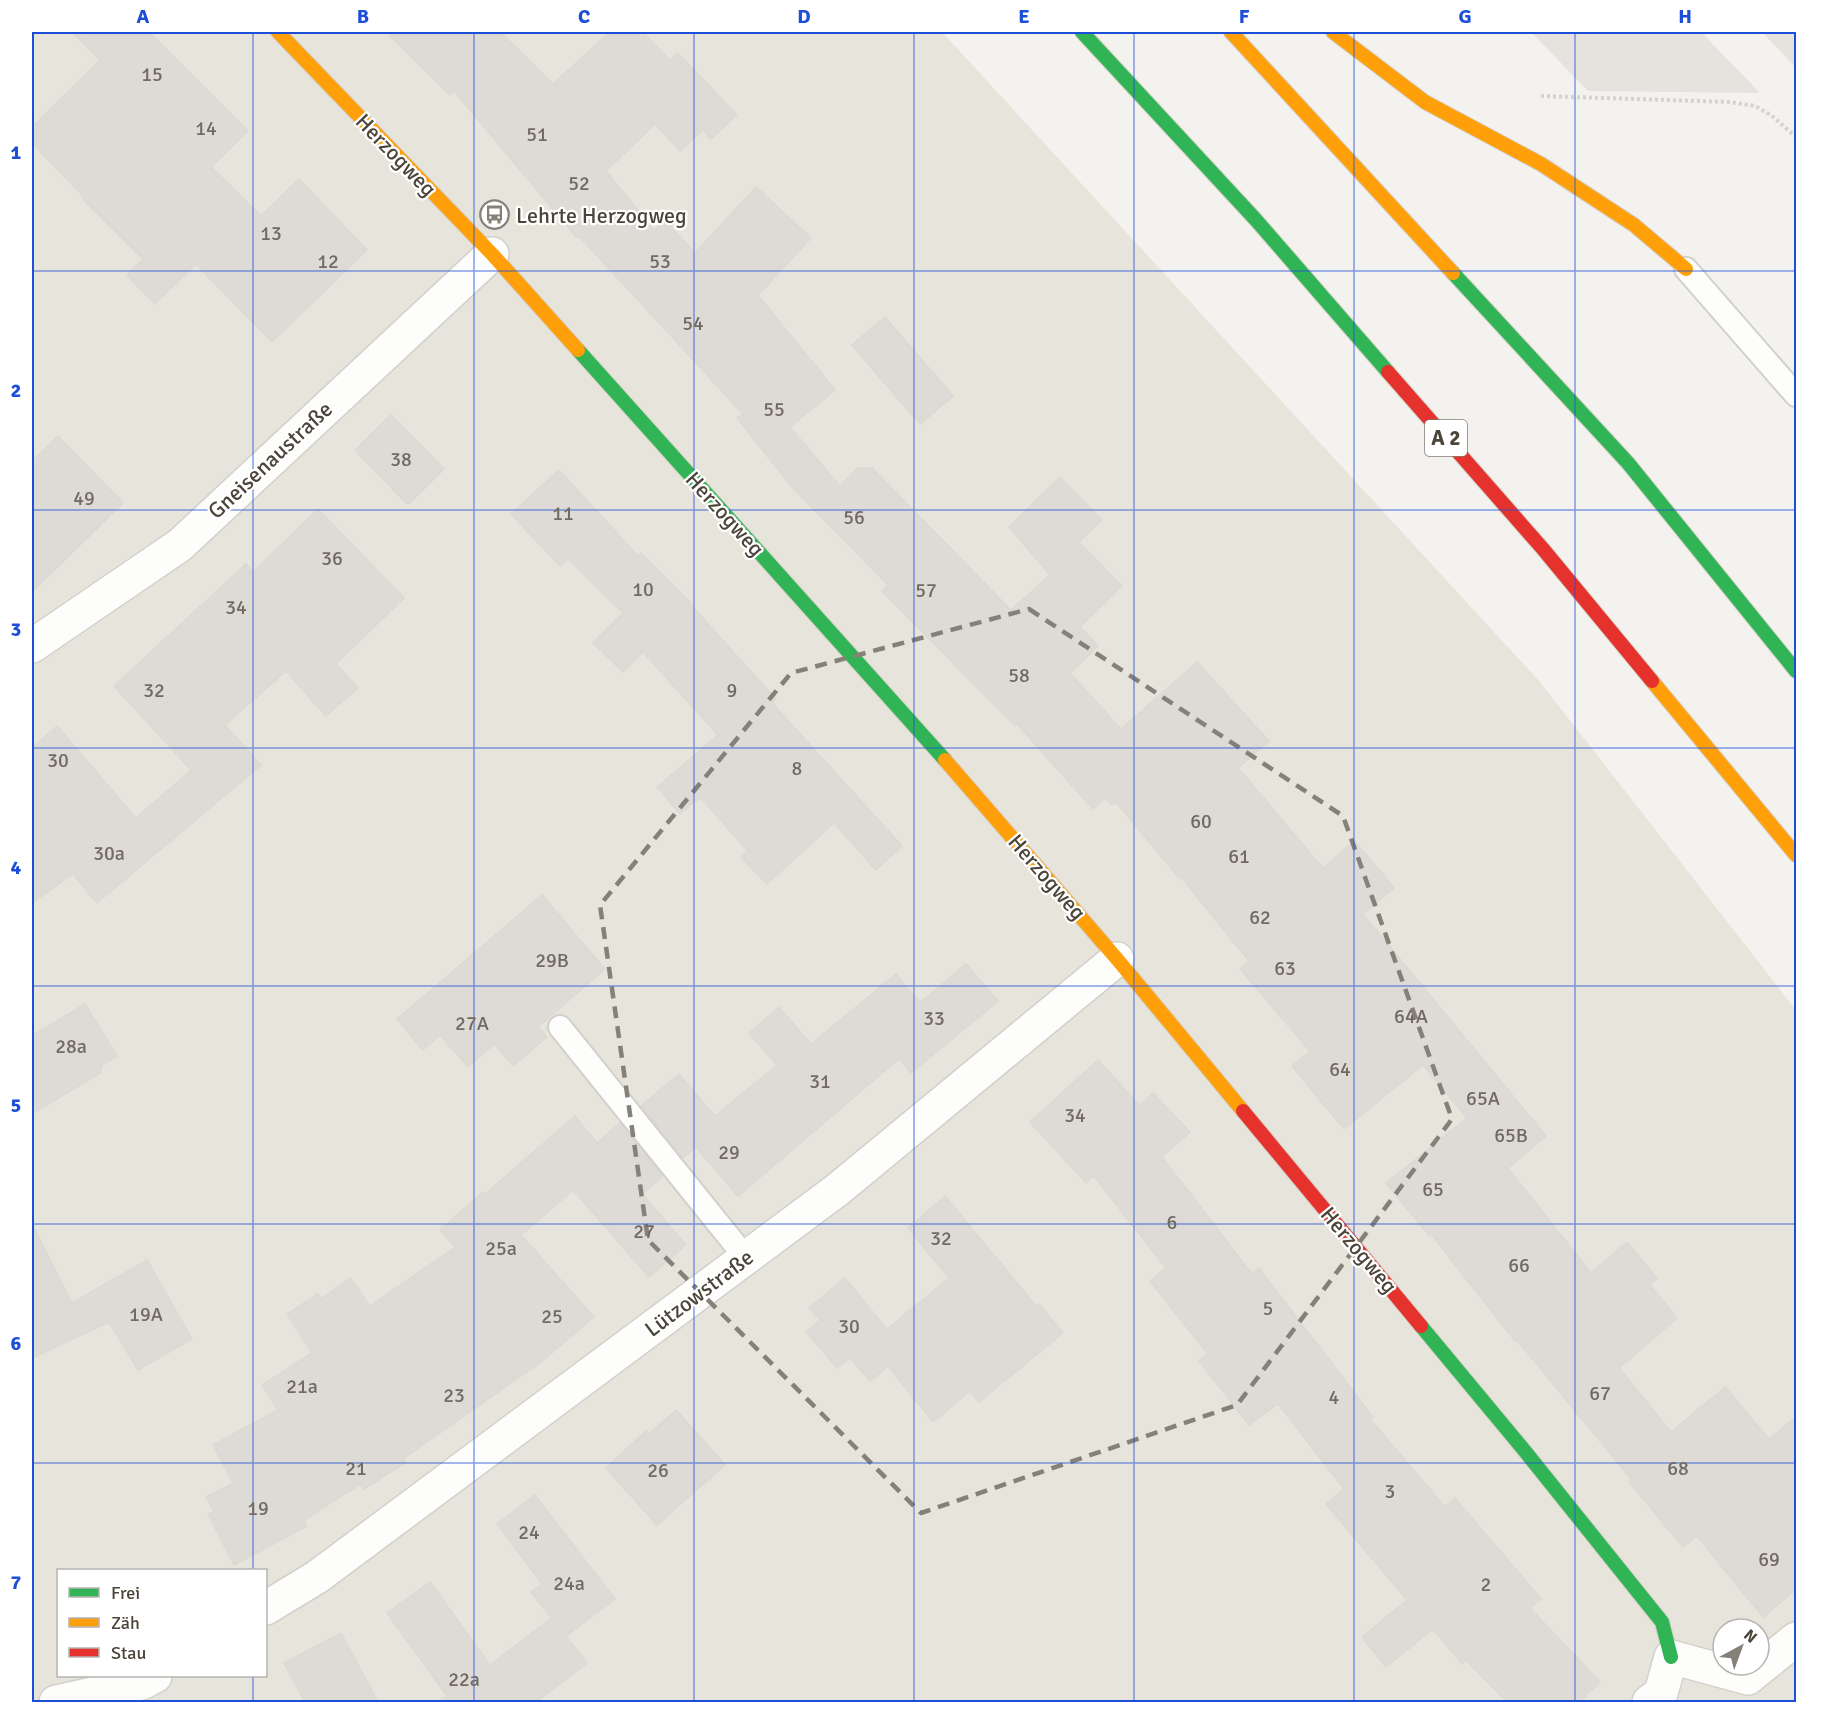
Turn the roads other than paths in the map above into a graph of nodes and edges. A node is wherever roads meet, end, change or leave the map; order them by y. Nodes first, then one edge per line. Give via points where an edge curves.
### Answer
1 (278, 32) edge
2 (1082, 32) edge
3 (1231, 32) edge
4 (1333, 32) edge
5 (492, 254) junction
6 (1686, 269) joint
7 (1797, 395) edge
8 (32, 646) edge
9 (1797, 671) edge
10 (1797, 855) edge
11 (1117, 959) junction
12 (560, 1027) dead end
13 (746, 1258) junction
14 (267, 1607) edge
15 (1797, 1639) edge
16 (1671, 1657) junction
17 (153, 1677) edge
18 (56, 1702) edge
19 (1649, 1702) edge

1 - 5 main road, Herzogweg
2 - 10 main road, A 2 via 1256,220 1543,549
3 - 9 main road via 1628,463
4 - 6 main road via 1425,102 1541,164 1634,225
5 - 8 street, Gneisenaustraße via 180,545
5 - 11 main road, Herzogweg via 986,806
6 - 7 lane
11 - 13 street, Lützowstraße via 846,1183
11 - 16 main road, Herzogweg via 1655,1612 1662,1622
12 - 13 lane
13 - 14 street, Lützowstraße via 317,1576
15 - 16 street via 1748,1678
16 - 19 street via 1661,1693
17 - 18 street via 142,1683

